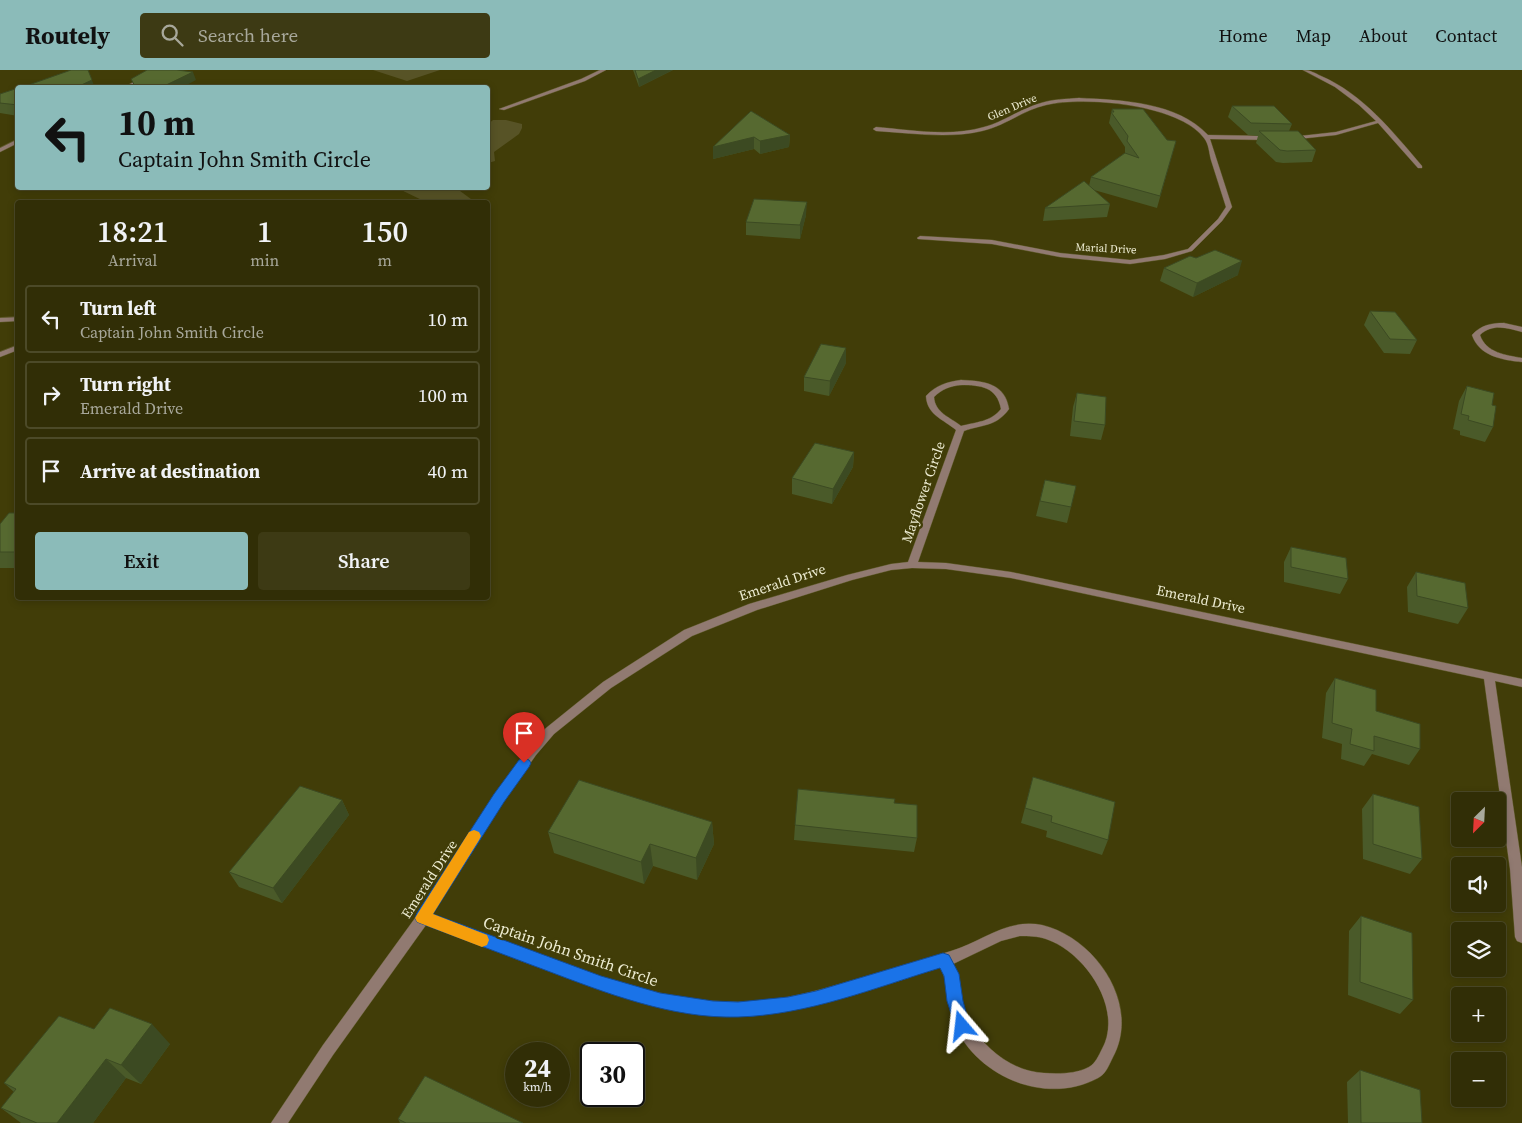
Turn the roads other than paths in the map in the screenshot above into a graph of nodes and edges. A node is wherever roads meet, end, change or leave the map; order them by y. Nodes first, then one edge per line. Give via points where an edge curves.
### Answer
1 (159, 70) edge
2 (604, 70) edge
3 (1305, 70) edge
4 (131, 85) edge
5 (502, 109) dead end
6 (1380, 121) junction
7 (876, 129) dead end
8 (1207, 137) junction
9 (15, 142) edge
10 (0, 150) edge
11 (1420, 167) dead end
12 (920, 238) dead end
13 (1521, 318) edge
14 (15, 319) edge
15 (0, 320) edge
16 (1519, 328) edge
17 (15, 349) edge
18 (0, 355) edge
19 (1522, 360) edge
20 (960, 428) junction
21 (912, 565) junction
22 (1489, 676) junction
23 (1522, 683) edge
24 (423, 918) junction
25 (1522, 937) edge
26 (943, 960) junction
27 (279, 1123) edge

1 - 4 street
2 - 5 street
3 - 6 street via 1335,85
6 - 8 street via 1331,136 1290,139
6 - 11 street
7 - 8 street, Glen Drive via 975,131 995,126 1043,104 1100,100 1166,113 1197,126
8 - 12 street, Marial Drive via 1229,207 1190,250 1130,262 1068,256 992,242
9 - 10 street
13 - 16 street
14 - 15 street
16 - 19 street via 1486,327 1478,332 1477,339 1489,351
17 - 18 street
20 - 20 street, Mayflower Circle via 997,418 1005,409 1001,393 963,382 946,383 933,391 929,401 934,412
20 - 21 street, Mayflower Circle
21 - 22 street, Emerald Drive via 1011,575
21 - 24 street, Emerald Drive via 829,582 720,619 688,633 607,685 550,731 532,752
22 - 23 street, Emerald Drive
22 - 25 street via 1516,869
24 - 26 street, Captain John Smith Circle via 611,987 660,1000 713,1008 788,1005
24 - 27 street, Emerald Drive
26 - 26 street, Captain John Smith Circle via 956,957 988,939 1018,930 1050,934 1067,943 1095,968 1113,1000 1115,1026 1110,1052 1096,1071 1072,1081 1041,1081 1012,1073 993,1061 962,1026 951,974

